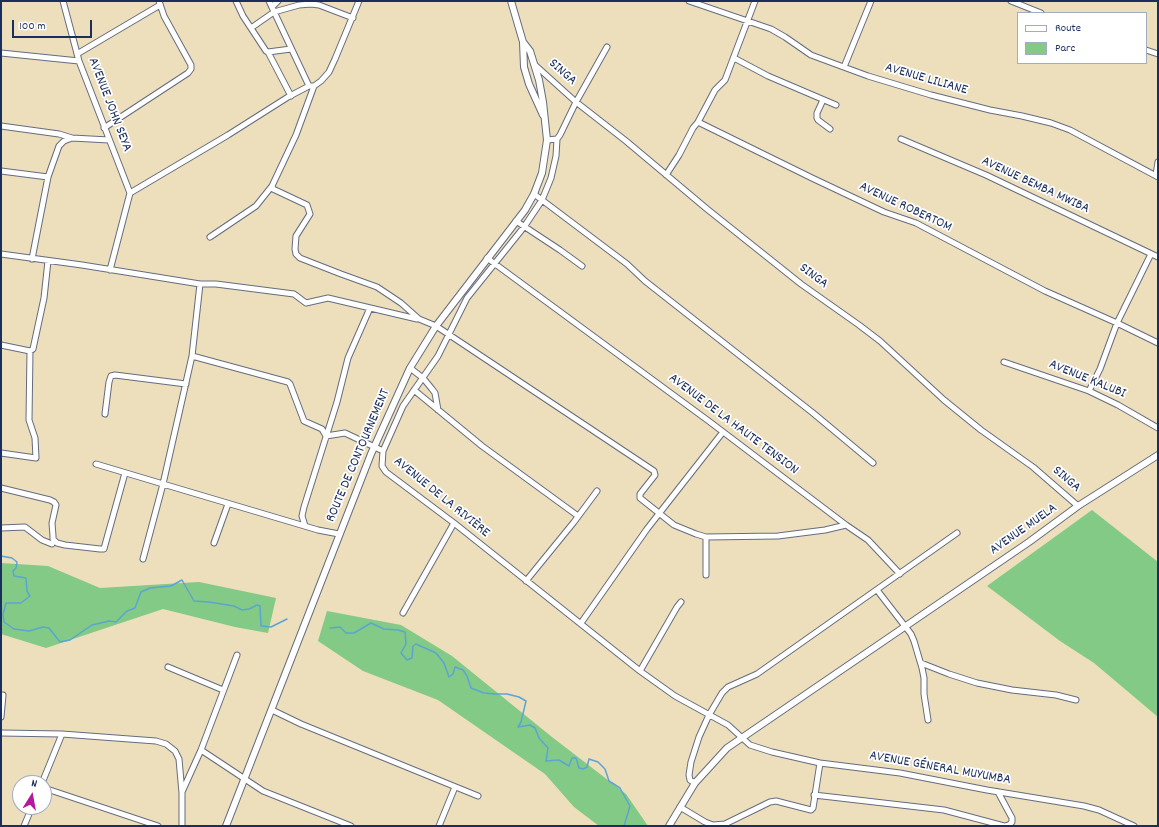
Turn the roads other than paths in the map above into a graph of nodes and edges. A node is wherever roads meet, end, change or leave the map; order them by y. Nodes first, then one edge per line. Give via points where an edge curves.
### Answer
1 (63, 1) edge
2 (236, 1) edge
3 (269, 1) edge
4 (278, 1) edge
5 (359, 1) edge
6 (511, 1) edge
7 (689, 1) edge
8 (756, 1) edge
9 (871, 1) edge
10 (1011, 1) edge
11 (159, 3) edge
12 (272, 7) junction
13 (274, 12) junction
14 (1038, 12) edge
15 (353, 18) junction
16 (747, 21) junction
17 (251, 28) junction
18 (523, 42) junction
19 (607, 47) dead end
20 (291, 49) junction
21 (1147, 50) edge
22 (268, 52) junction
23 (1, 53) edge
24 (77, 54) junction
25 (1158, 54) edge
26 (734, 58) junction
27 (78, 61) junction
28 (535, 65) junction
29 (844, 68) junction
30 (311, 86) junction
31 (291, 96) junction
32 (823, 100) junction
33 (576, 102) junction
34 (836, 105) dead end
35 (544, 119) junction
36 (698, 122) junction
37 (1, 126) edge
38 (104, 128) junction
39 (830, 129) dead end
40 (72, 138) junction
41 (558, 139) junction
42 (901, 139) dead end
43 (108, 140) junction
44 (547, 140) junction
45 (1158, 162) edge
46 (1, 171) edge
47 (666, 175) junction
48 (1157, 176) edge
49 (48, 177) junction
50 (272, 186) junction
51 (130, 193) junction
52 (534, 194) junction
53 (542, 200) junction
54 (516, 221) junction
55 (524, 227) junction
56 (210, 237) dead end
57 (1, 254) edge
58 (1151, 254) junction
59 (1158, 257) edge
60 (487, 258) junction
61 (32, 259) junction
62 (48, 261) junction
63 (495, 264) junction
64 (582, 266) dead end
65 (110, 270) junction
66 (200, 284) junction
67 (370, 308) junction
68 (419, 319) junction
69 (1117, 323) junction
70 (436, 326) junction
71 (448, 333) junction
72 (1158, 343) edge
73 (1, 345) edge
74 (30, 351) junction
75 (192, 356) junction
76 (1004, 362) dead end
77 (410, 368) junction
78 (423, 378) junction
79 (186, 384) junction
80 (414, 390) junction
81 (1089, 391) junction
82 (438, 410) junction
83 (105, 414) dead end
84 (1158, 428) edge
85 (723, 432) junction
86 (326, 436) junction
87 (374, 446) junction
88 (383, 451) junction
89 (1, 453) edge
90 (1158, 455) edge
91 (872, 463) dead end
92 (96, 464) dead end
93 (125, 473) junction
94 (163, 484) junction
95 (1, 488) edge
96 (597, 491) dead end
97 (228, 504) junction
98 (1078, 506) junction
99 (659, 513) junction
100 (578, 516) junction
101 (454, 523) junction
102 (846, 525) junction
103 (305, 526) junction
104 (1, 528) edge
105 (957, 533) dead end
106 (339, 534) junction
107 (706, 537) junction
108 (214, 543) dead end
109 (52, 544) dead end
110 (143, 559) dead end
111 (900, 574) junction
112 (706, 575) dead end
113 (526, 581) junction
114 (877, 590) junction
115 (681, 602) dead end
116 (403, 613) dead end
117 (581, 623) junction
118 (905, 626) junction
119 (237, 655) dead end
120 (921, 663) junction
121 (168, 667) dead end
122 (640, 671) junction
123 (223, 690) junction
124 (3, 695) dead end
125 (1076, 700) dead end
126 (272, 710) junction
127 (709, 715) junction
128 (1, 717) edge
129 (928, 720) dead end
130 (1, 733) edge
131 (62, 734) junction
132 (742, 738) junction
133 (201, 750) junction
134 (820, 763) junction
135 (45, 775) edge
136 (245, 779) junction
137 (694, 783) junction
138 (455, 787) junction
139 (52, 791) edge
140 (998, 792) junction
141 (182, 793) junction
142 (814, 794) junction
143 (478, 796) dead end
144 (680, 807) junction
145 (29, 815) edge
146 (24, 826) edge
147 (158, 826) edge
148 (182, 826) edge
149 (226, 826) edge
150 (351, 826) edge
151 (439, 826) edge
152 (669, 826) edge
153 (1005, 826) edge
154 (1134, 826) edge

1 - 24 street, AVENUE JOHN SEYA
2 - 17 street
3 - 12 street
4 - 12 street
5 - 15 street
6 - 18 street, ROUTE DE CONTOURNEMENT
7 - 16 street, AVENUE LILIANE
8 - 16 street
9 - 29 street
10 - 14 street
11 - 24 street
11 - 38 street via 191,69
12 - 13 street
13 - 15 street via 311,4
13 - 17 street
13 - 20 street
15 - 30 street via 329,72 321,81
16 - 26 street
16 - 29 street, AVENUE LILIANE via 771,29 811,55
17 - 22 street
18 - 28 street, ROUTE DE CONTOURNEMENT via 530,51
18 - 35 street, ROUTE DE CONTOURNEMENT via 524,67
19 - 33 street
20 - 22 street
20 - 30 street
21 - 25 street
22 - 31 street
23 - 27 street
24 - 27 street, AVENUE JOHN SEYA
26 - 32 street
26 - 36 street via 725,80 715,90
27 - 38 street, AVENUE JOHN SEYA
28 - 33 street, SINGA
28 - 35 street, ROUTE DE CONTOURNEMENT via 541,88
29 - 48 street, AVENUE LILIANE via 931,95 1051,123 1070,130
30 - 31 street
30 - 50 street via 296,135
31 - 51 street
32 - 34 street
32 - 39 street via 816,118
33 - 41 street
33 - 47 street, SINGA
35 - 44 street, ROUTE DE CONTOURNEMENT
36 - 47 street
36 - 69 street, AVENUE ROBERTOM via 877,209 916,224 1045,291
37 - 40 street
38 - 43 street, AVENUE JOHN SEYA
40 - 43 street
40 - 49 street via 59,146
41 - 44 street
41 - 53 street via 551,178
42 - 58 street, AVENUE BEMBA MWIBA
43 - 51 street, AVENUE JOHN SEYA
44 - 52 street, ROUTE DE CONTOURNEMENT via 542,173
45 - 48 street
46 - 49 street
47 - 98 street, SINGA via 801,284 869,333 944,400
49 - 61 street
50 - 56 street via 256,206
50 - 68 street via 273,189 308,205 310,214 296,236 295,249 300,258 377,287
51 - 65 street
52 - 53 street
52 - 54 street, ROUTE DE CONTOURNEMENT
53 - 55 street
53 - 91 street via 627,264 644,282 813,413
54 - 55 street
54 - 60 street, ROUTE DE CONTOURNEMENT
55 - 63 street
55 - 64 street
57 - 61 street
58 - 59 street, AVENUE BEMBA MWIBA
58 - 69 street
60 - 63 street, AVENUE DE LA HAUTE TENSION
60 - 70 street, ROUTE DE CONTOURNEMENT
61 - 62 street
62 - 65 street
62 - 74 street via 44,298 34,346
63 - 71 street via 467,298
63 - 85 street, AVENUE DE LA HAUTE TENSION
65 - 66 street
66 - 67 street via 294,294 306,303 328,298
66 - 75 street
67 - 68 street
67 - 86 street via 348,358
68 - 70 street
69 - 72 street, AVENUE ROBERTOM
69 - 81 street
70 - 71 street
70 - 77 street, ROUTE DE CONTOURNEMENT
71 - 78 street via 438,356
71 - 99 street via 654,471 655,475 639,497
73 - 74 street
74 - 89 street via 29,420 35,438 36,458
75 - 79 street
75 - 86 street via 288,382 304,420 322,429
76 - 81 street, AVENUE KALUBI
77 - 78 street
77 - 87 street, ROUTE DE CONTOURNEMENT
78 - 80 street
78 - 82 street via 435,393
79 - 83 street via 111,376
79 - 94 street
80 - 82 street
80 - 88 street via 403,406
81 - 84 street, AVENUE KALUBI
82 - 100 street via 482,446
85 - 99 street
85 - 102 street, AVENUE DE LA HAUTE TENSION
86 - 87 street, AVENUE DE LA RIVIÈRE via 345,433
86 - 103 street via 302,516
87 - 88 street, AVENUE DE LA RIVIÈRE
87 - 106 street, ROUTE DE CONTOURNEMENT
88 - 101 street, AVENUE DE LA RIVIÈRE via 382,466 386,472
90 - 98 street, AVENUE MUELA
92 - 93 street
93 - 94 street
93 - 95 street via 104,549 57,543 53,539 52,530 56,505 54,502
94 - 97 street
94 - 110 street
96 - 100 street
97 - 103 street
97 - 108 street
98 - 118 street, AVENUE MUELA
99 - 107 street via 674,525
99 - 117 street
100 - 113 street
101 - 113 street, AVENUE DE LA RIVIÈRE
101 - 116 street
102 - 107 street via 778,536
102 - 111 street, AVENUE DE LA HAUTE TENSION via 868,540
103 - 106 street
104 - 109 street via 25,528
105 - 111 street
106 - 126 street, ROUTE DE CONTOURNEMENT
107 - 112 street
111 - 114 street
113 - 117 street, AVENUE DE LA RIVIÈRE
114 - 118 street
114 - 127 street via 757,674 728,687 722,692
115 - 122 street
117 - 122 street, AVENUE DE LA RIVIÈRE
118 - 120 street via 912,636
118 - 132 street, AVENUE MUELA
119 - 123 street
120 - 125 street via 977,682
120 - 129 street
121 - 123 street
122 - 127 street, AVENUE DE LA RIVIÈRE via 675,696
123 - 133 street
124 - 128 street
126 - 136 street, ROUTE DE CONTOURNEMENT
126 - 138 street
127 - 132 street, AVENUE DE LA RIVIÈRE via 728,725
127 - 137 street via 691,762 689,775
130 - 131 street
131 - 135 street
131 - 141 street via 156,741 166,744 175,751 179,759
132 - 134 street, AVENUE GÉNERAL MUYUMBA via 754,747
132 - 137 street via 727,748
133 - 136 street
133 - 141 street
134 - 140 street, AVENUE GÉNERAL MUYUMBA via 900,773
134 - 142 street
136 - 149 street, ROUTE DE CONTOURNEMENT
136 - 150 street via 263,791
137 - 144 street
138 - 143 street
138 - 151 street
139 - 147 street
140 - 153 street via 1012,818 1012,822
140 - 154 street, AVENUE GÉNERAL MUYUMBA via 1084,806 1100,810
141 - 148 street
142 - 144 street via 811,810 776,801 725,824 713,825 705,822
142 - 153 street via 944,810
144 - 152 street
145 - 146 street

